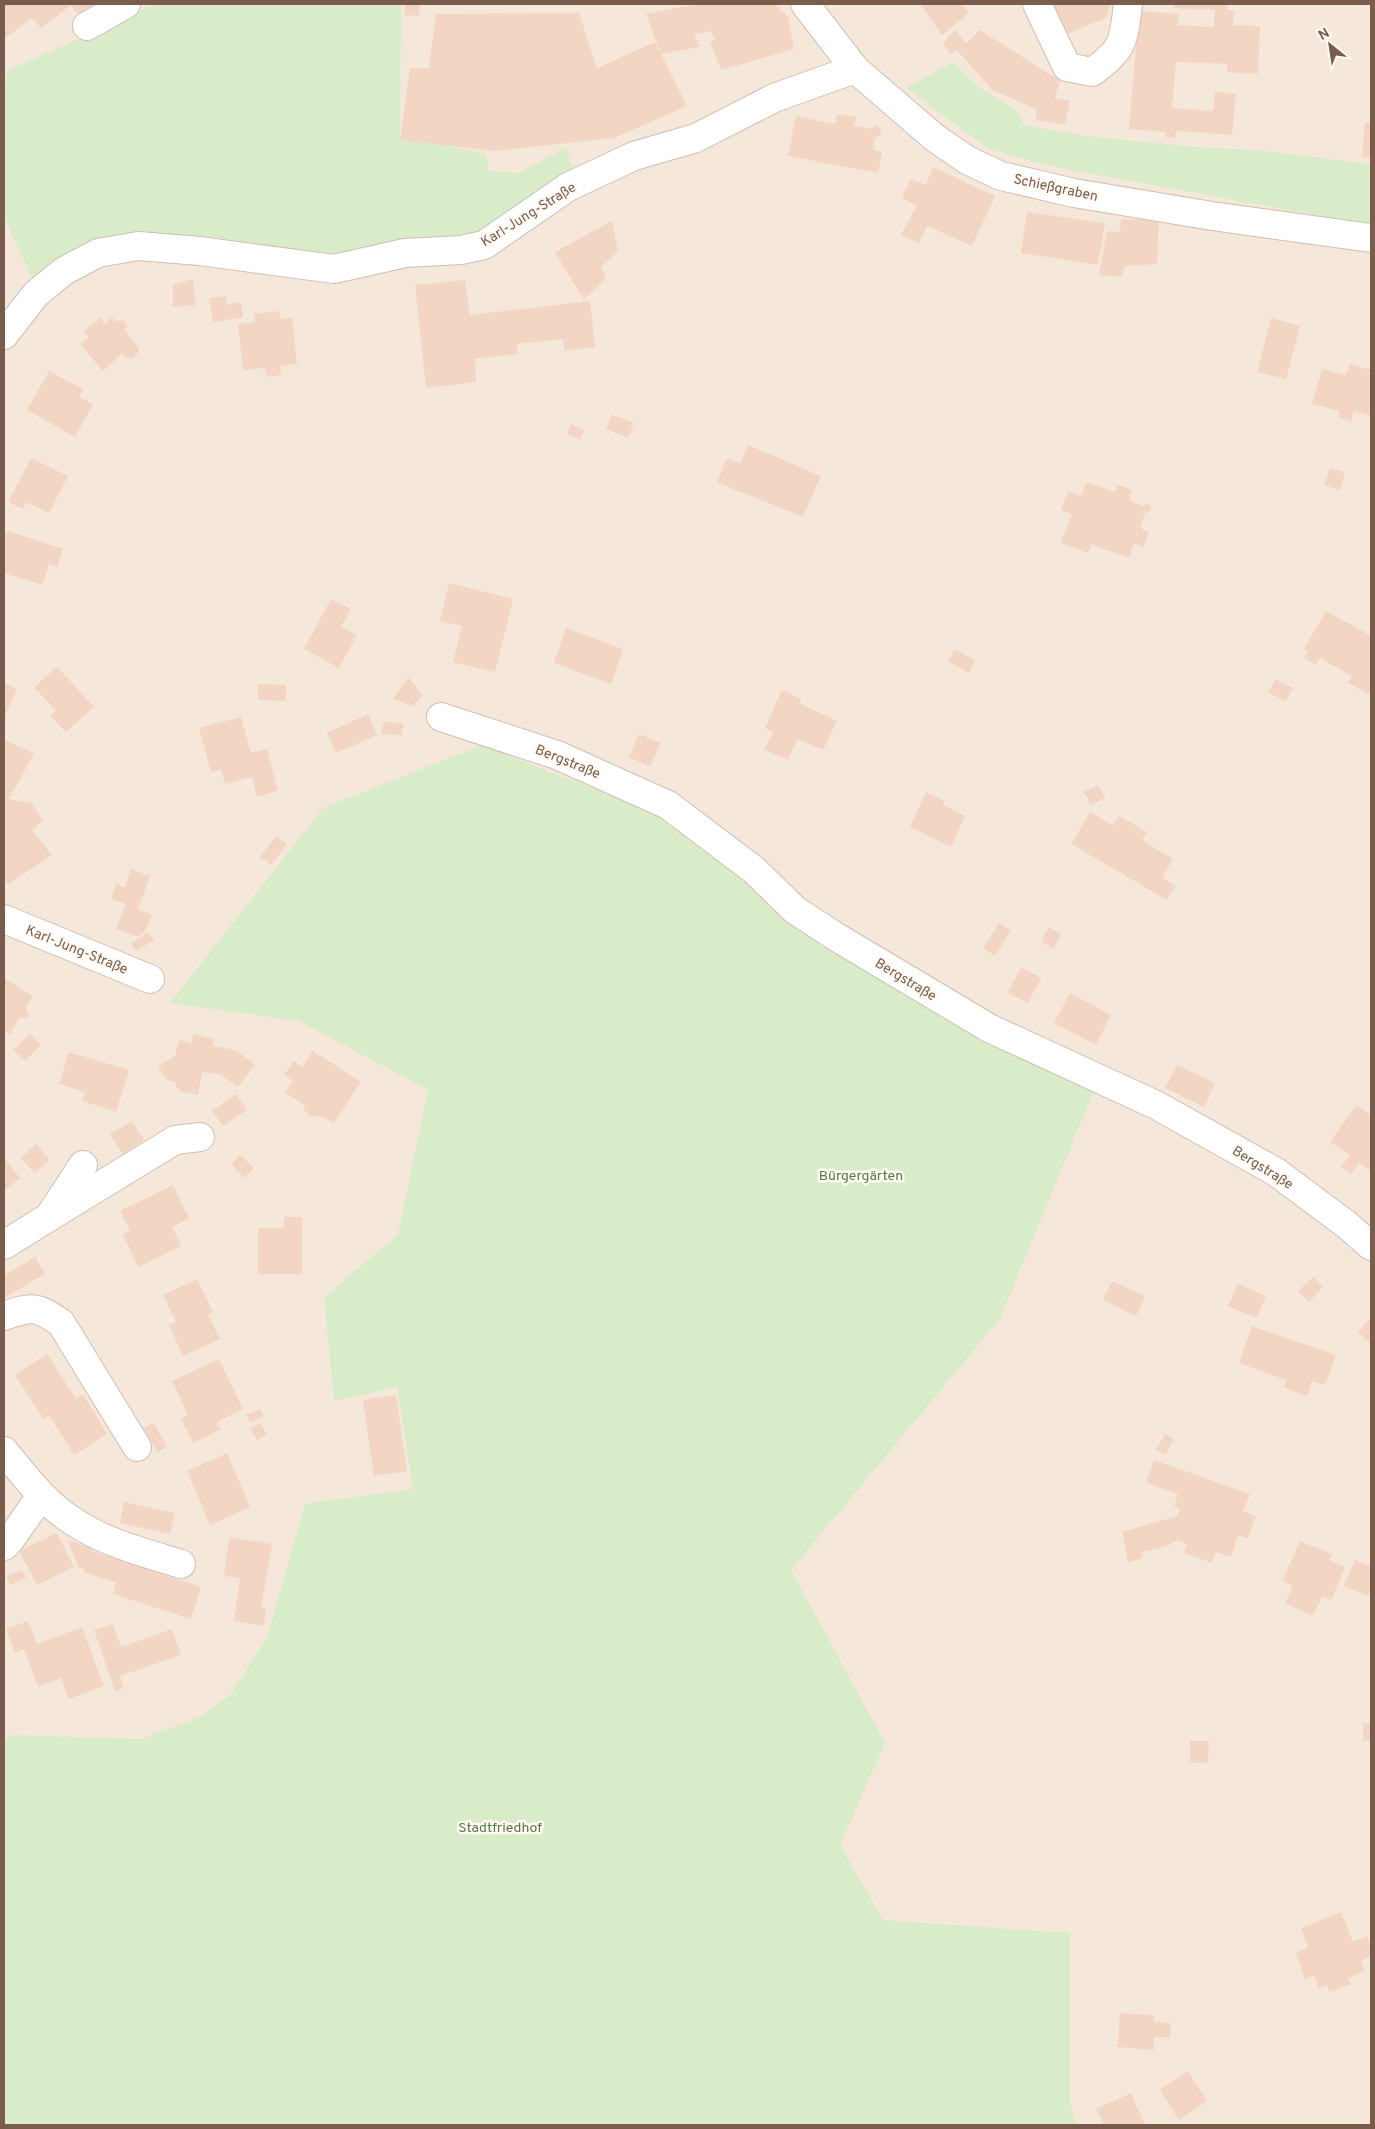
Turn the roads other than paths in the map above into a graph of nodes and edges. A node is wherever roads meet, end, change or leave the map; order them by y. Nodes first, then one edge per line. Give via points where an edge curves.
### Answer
1 (126, 4) edge
2 (805, 4) edge
3 (1037, 4) edge
4 (1128, 4) edge
5 (87, 26) dead end
6 (855, 70) junction
7 (1371, 238) edge
8 (4, 334) edge
9 (441, 717) dead end
10 (4, 919) edge
11 (150, 979) dead end
12 (200, 1137) dead end
13 (83, 1165) dead end
14 (49, 1217) junction
15 (4, 1245) edge
16 (1371, 1246) edge
17 (4, 1316) edge
18 (137, 1447) dead end
19 (4, 1451) edge
20 (41, 1496) junction
21 (4, 1546) edge
22 (181, 1564) dead end

1 - 5 street
2 - 6 street, Schießgraben
3 - 4 street via 1067,67 1092,72 1112,58 1124,40
6 - 7 street, Schießgraben via 935,138 967,160 1001,176 1074,193
6 - 8 street, Karl-Jung-Straße via 774,98 696,138 626,160 568,188 484,244 461,250 404,253 334,269 138,246 98,253 64,271 36,294
9 - 16 street, Bergstraße via 557,755 668,805 754,870 795,910 851,946 989,1028 1156,1105 1276,1172
10 - 11 street, Karl-Jung-Straße
12 - 14 street via 175,1140
13 - 14 street
14 - 15 street
17 - 18 street via 22,1309 43,1310 61,1323
19 - 20 street
20 - 21 street
20 - 22 street via 74,1522 118,1544

